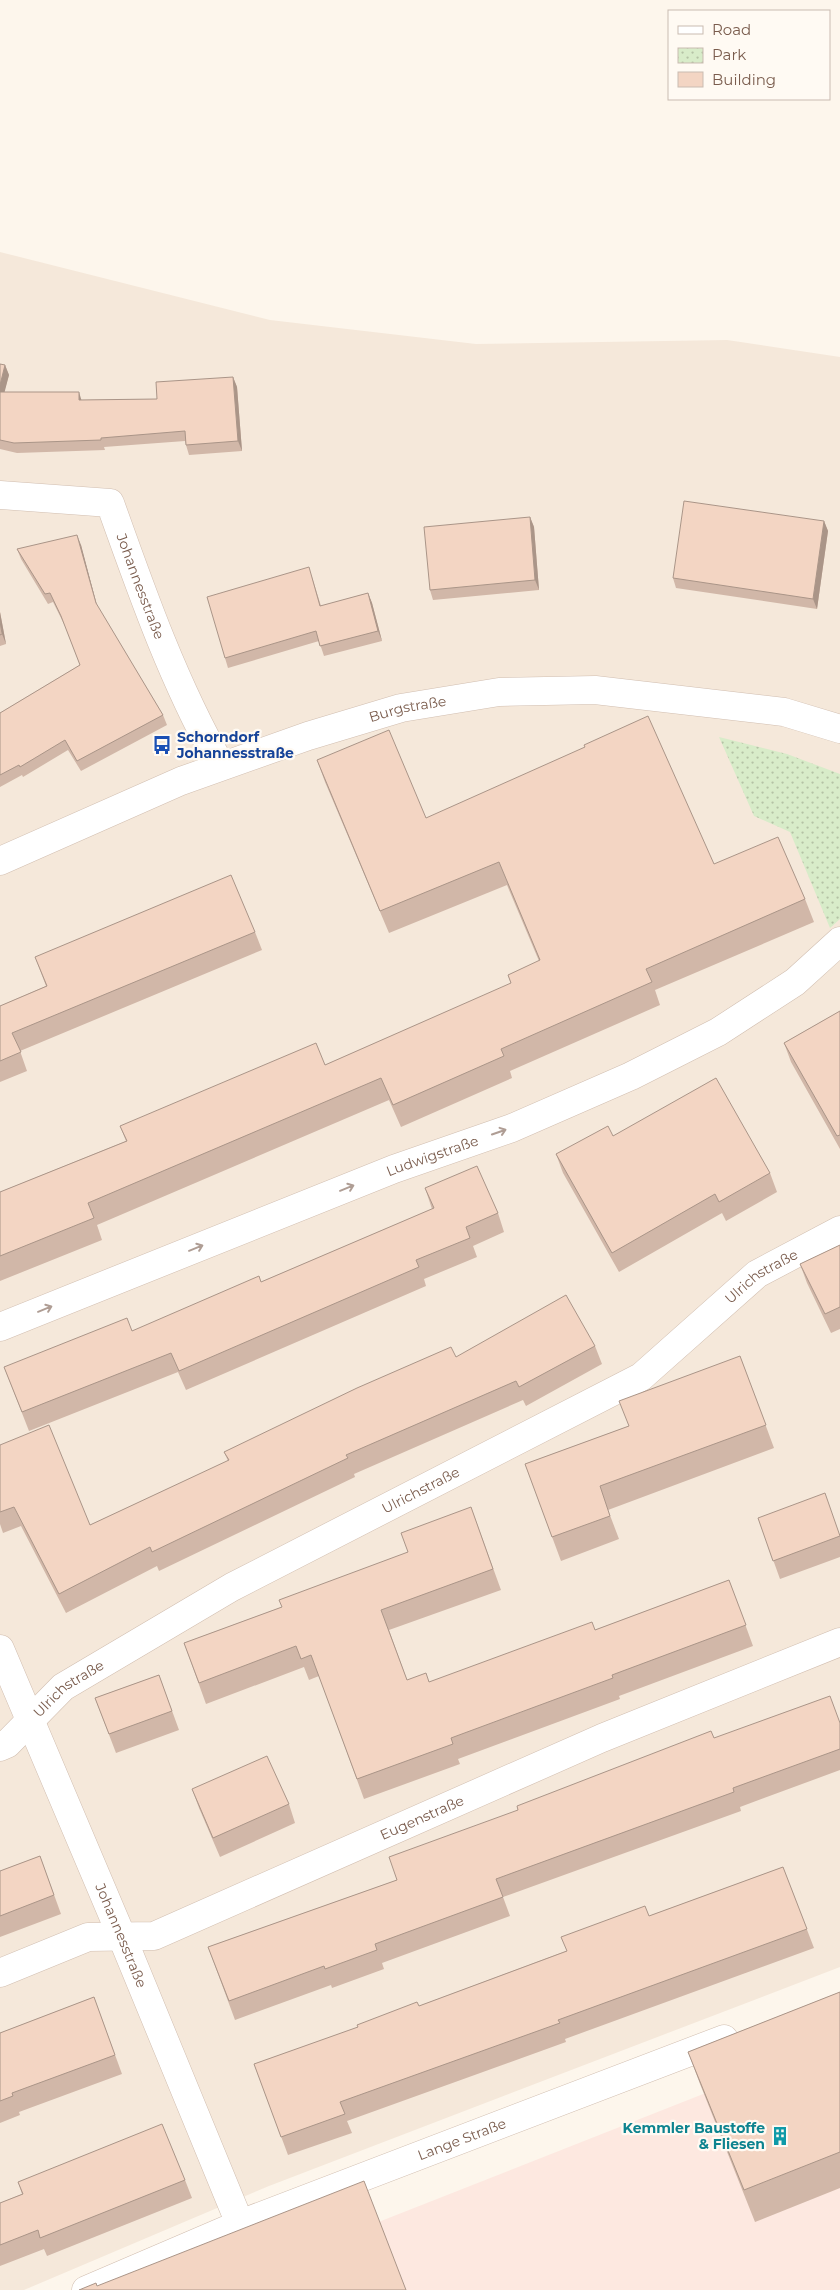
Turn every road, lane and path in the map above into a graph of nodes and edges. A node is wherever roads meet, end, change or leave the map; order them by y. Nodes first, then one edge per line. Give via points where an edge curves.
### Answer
1 (0, 495) edge
2 (840, 729) edge
3 (222, 766) junction
4 (0, 861) edge
5 (840, 941) edge
6 (840, 1230) edge
7 (0, 1328) edge
8 (840, 1642) edge
9 (0, 1649) edge
10 (30, 1719) junction
11 (0, 1747) edge
12 (122, 1937) junction
13 (0, 1973) edge
14 (748, 2030) edge
15 (240, 2224) junction
16 (86, 2290) edge

1 - 3 street, Johannesstraße via 110,503 152,621 208,744
2 - 3 street, Burgstraße via 784,712 595,690 499,692 401,708
3 - 4 street, Burgstraße
7 -> 5 street, Ludwigstraße via 394,1168 512,1128 631,1076 718,1032 795,982
6 - 10 street, Ulrichstraße via 757,1274 641,1377 232,1587 63,1687
8 - 12 street, Eugenstraße via 602,1738 154,1936
9 - 10 street, Johannesstraße
10 - 11 street, Ulrichstraße via 7,1744
10 - 12 street, Johannesstraße
12 - 13 street, Eugenstraße via 88,1937
12 - 15 street, Johannesstraße
14 - 15 street, Lange Straße
15 - 16 street, Lange Straße

